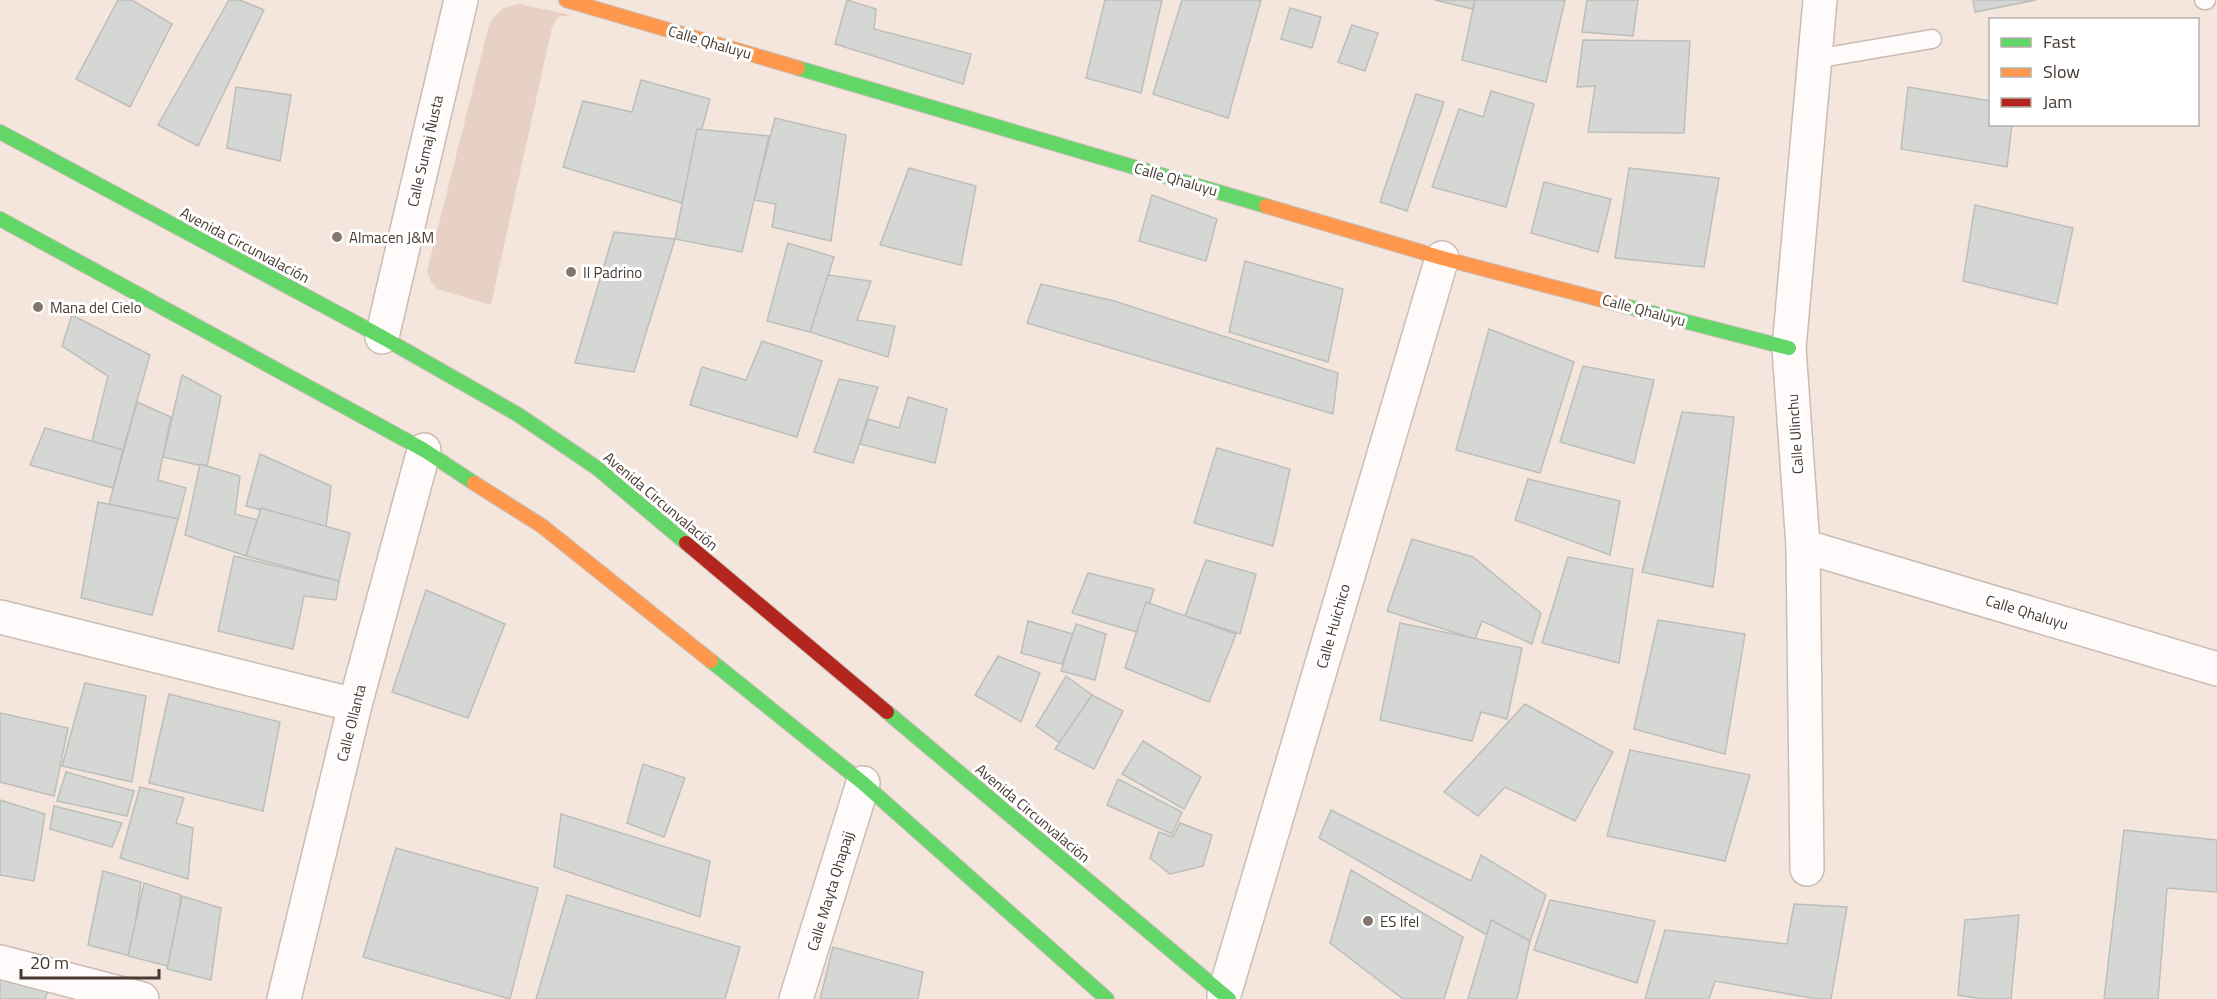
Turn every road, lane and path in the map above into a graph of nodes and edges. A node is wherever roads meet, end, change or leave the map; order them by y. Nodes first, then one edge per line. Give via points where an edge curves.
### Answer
1 (460, 0) edge
2 (566, 0) edge
3 (1820, 0) edge
4 (1932, 39) dead end
5 (1815, 59) junction
6 (0, 132) edge
7 (0, 219) edge
8 (1442, 258) junction
9 (382, 337) junction
10 (1789, 348) junction
11 (424, 450) junction
12 (1803, 546) junction
13 (0, 617) edge
14 (2217, 669) edge
15 (355, 705) junction
16 (863, 783) junction
17 (1807, 869) dead end
18 (0, 962) edge
19 (1225, 998) edge
20 (141, 999) edge
21 (284, 999) edge
22 (796, 999) edge
23 (1107, 999) edge

1 - 9 street, Calle Sumaj Ñusta
2 - 8 main road, Calle Qhaluyu
3 - 5 street, Calle Ulinchu
4 - 5 lane
5 - 10 street, Calle Ulinchu
6 - 9 main road, Avenida Circunvalación
7 - 11 main road
8 - 10 main road, Calle Qhaluyu
8 - 19 street, Calle Huichico
9 - 19 main road, Avenida Circunvalación via 517,414 597,468
10 - 12 street, Calle Ulinchu
11 - 15 street, Calle Ollanta
11 - 16 main road via 542,526
12 - 14 street, Calle Qhaluyu
12 - 17 street, Calle Ulinchu
13 - 15 street
15 - 21 street, Calle Ollanta
16 - 22 street, Calle Mayta Qhapajj
16 - 23 main road
18 - 20 street

